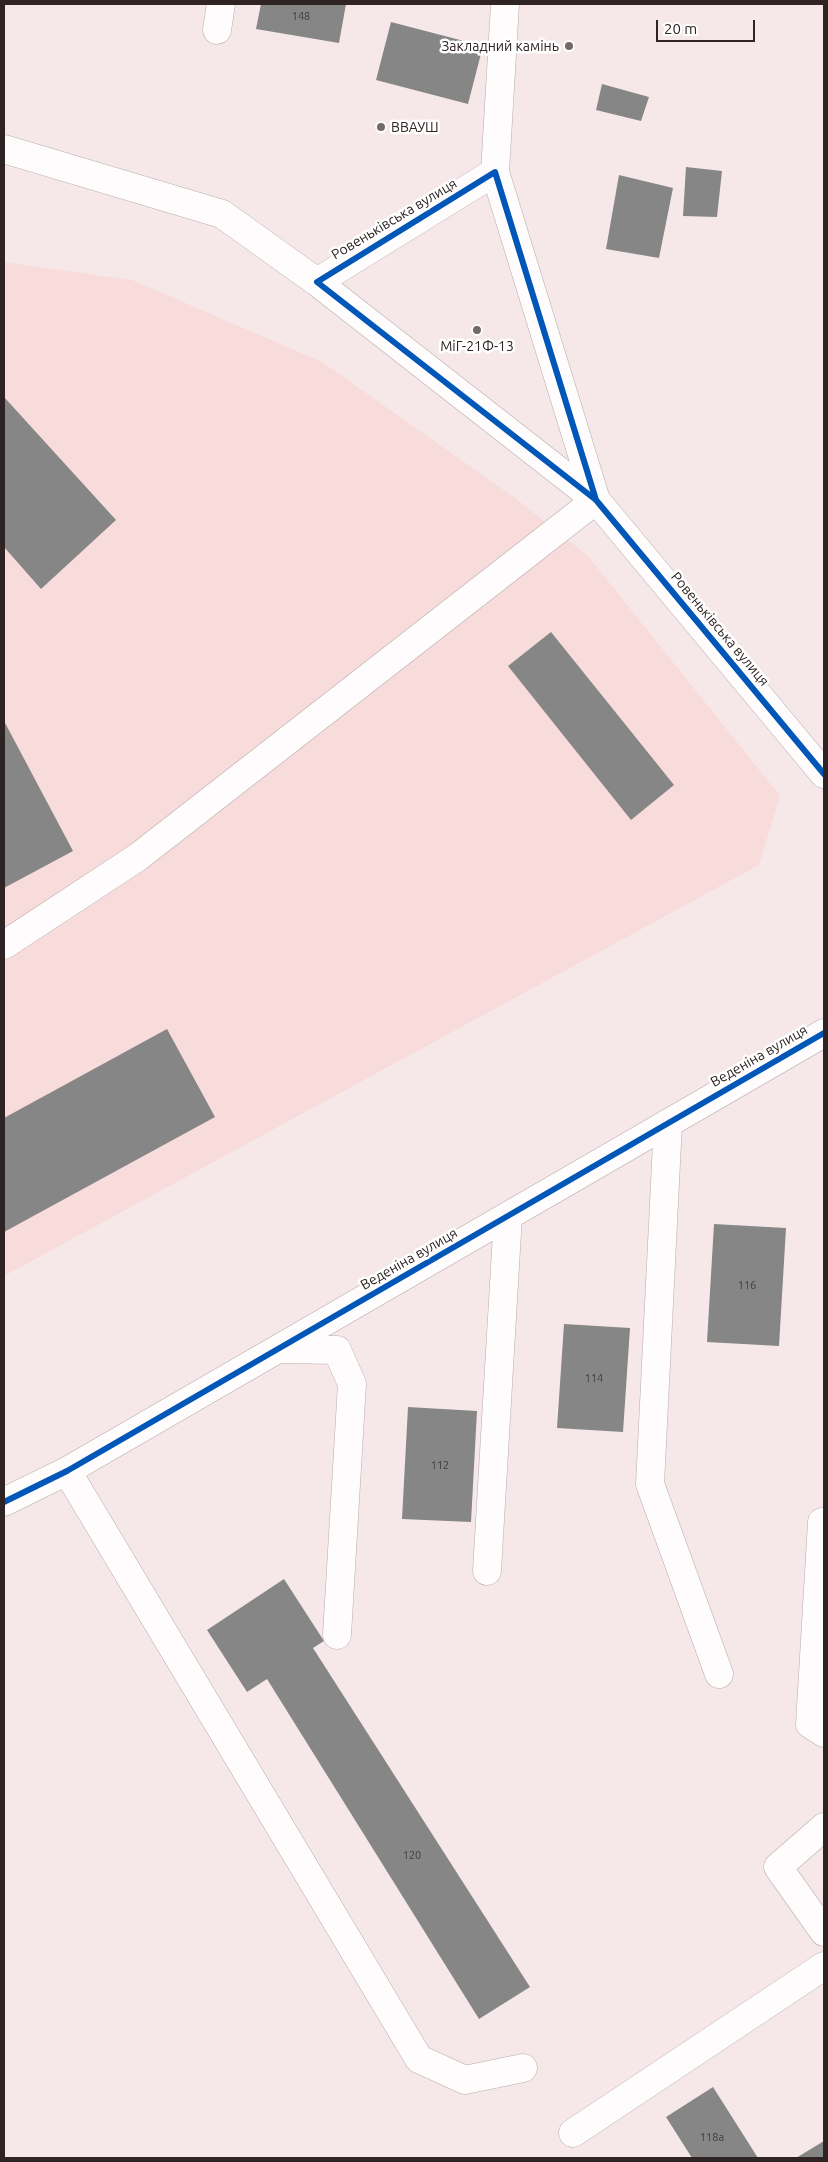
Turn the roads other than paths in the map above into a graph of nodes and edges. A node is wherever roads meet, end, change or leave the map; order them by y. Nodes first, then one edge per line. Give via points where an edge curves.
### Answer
1 (221, 4) edge
2 (506, 4) edge
3 (217, 30) dead end
4 (4, 149) edge
5 (495, 172) junction
6 (317, 282) junction
7 (596, 500) junction
8 (824, 774) edge
9 (4, 945) edge
10 (824, 1032) edge
11 (668, 1123) junction
12 (508, 1216) junction
13 (277, 1349) junction
14 (67, 1471) junction
15 (4, 1502) edge
16 (822, 1522) dead end
17 (486, 1571) dead end
18 (336, 1635) dead end
19 (719, 1674) dead end
20 (824, 1733) edge
21 (824, 1827) edge
22 (824, 1932) edge
23 (824, 1966) edge
24 (523, 2068) dead end
25 (573, 2133) dead end

1 - 3 street
2 - 5 street
4 - 6 street, Ровеньківська вулиця via 222,214
5 - 6 street, Ровеньківська вулиця
5 - 7 street, Ровеньківська вулиця
6 - 7 street, Ровеньківська вулиця
7 - 8 street, Ровеньківська вулиця
7 - 9 street via 138,857
10 - 11 street, Веденіна вулиця
11 - 12 street, Веденіна вулиця
11 - 19 street via 650,1484
12 - 13 street, Веденіна вулиця
12 - 17 street
13 - 14 street, Веденіна вулиця
13 - 18 street via 337,1350 352,1384
14 - 15 street, Веденіна вулиця
14 - 24 street via 419,2059 465,2080
16 - 20 street via 810,1724
21 - 22 street via 778,1867
23 - 25 street

